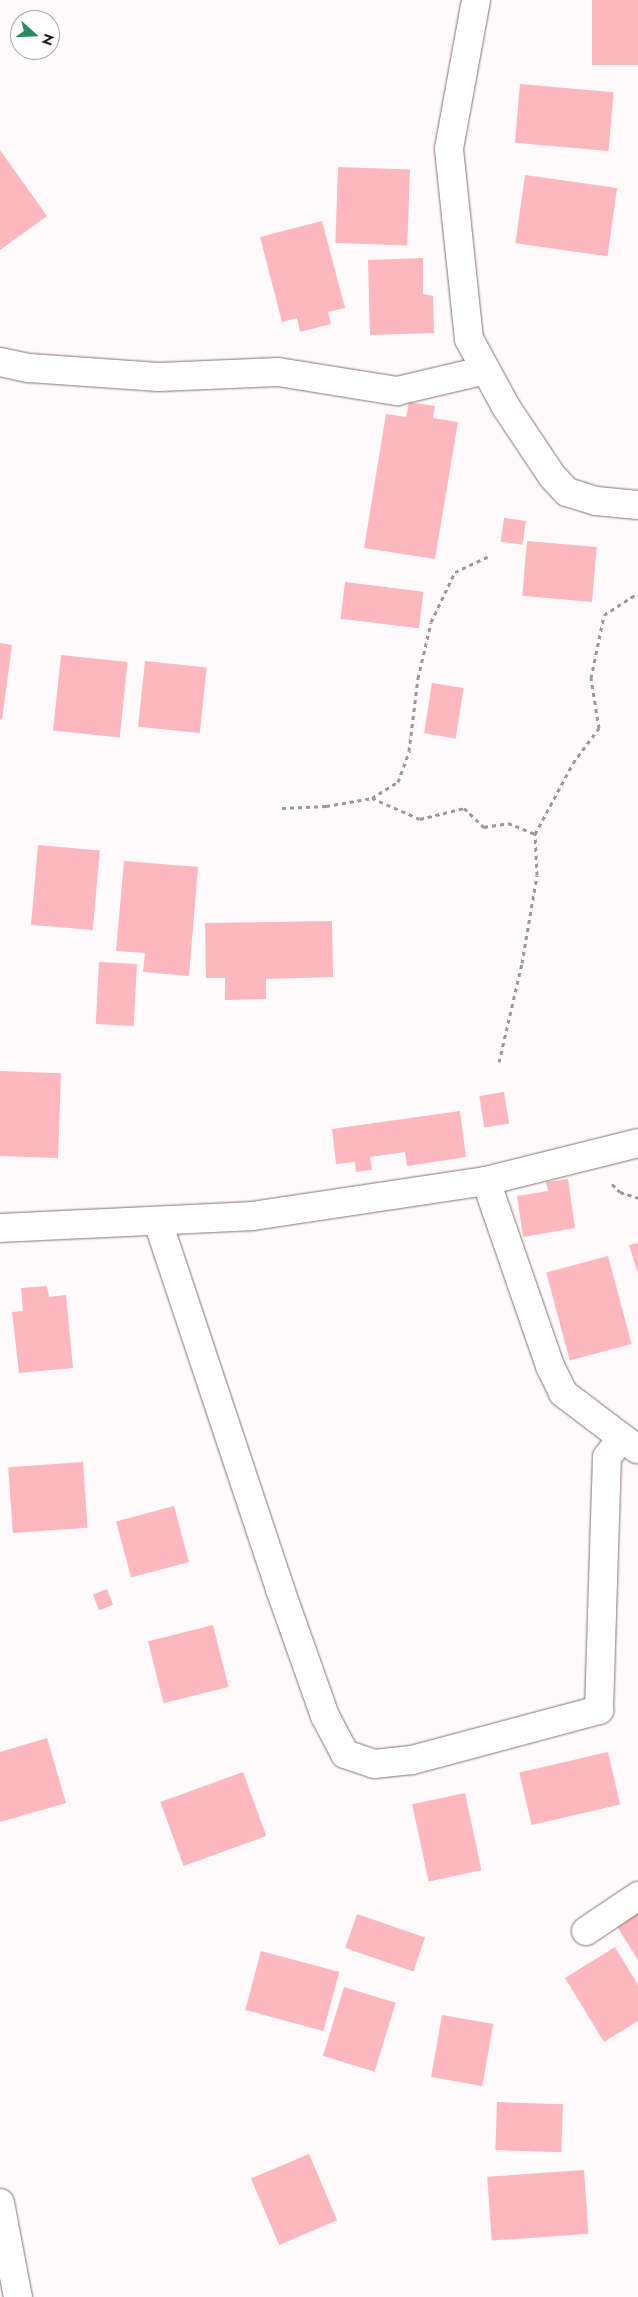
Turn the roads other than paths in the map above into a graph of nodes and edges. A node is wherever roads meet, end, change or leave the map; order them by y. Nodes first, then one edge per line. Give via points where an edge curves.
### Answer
1 (476, 0) edge
2 (0, 362) edge
3 (486, 370) junction
4 (638, 505) edge
5 (638, 1143) edge
6 (486, 1181) junction
7 (158, 1222) junction
8 (0, 1228) edge
9 (630, 1444) edge
10 (638, 1896) edge
11 (586, 1931) dead end
12 (0, 2204) edge
13 (18, 2297) edge

1 - 3 street via 449,149 469,339
2 - 3 street via 29,368 159,377 278,372 397,391
3 - 4 street via 542,461 567,492 596,501
5 - 6 street
6 - 7 street via 252,1216
6 - 9 street via 550,1366 563,1393
7 - 8 street
7 - 9 street via 280,1589 325,1716 345,1754 374,1764 412,1760 599,1710 607,1457
10 - 11 street
12 - 13 street

